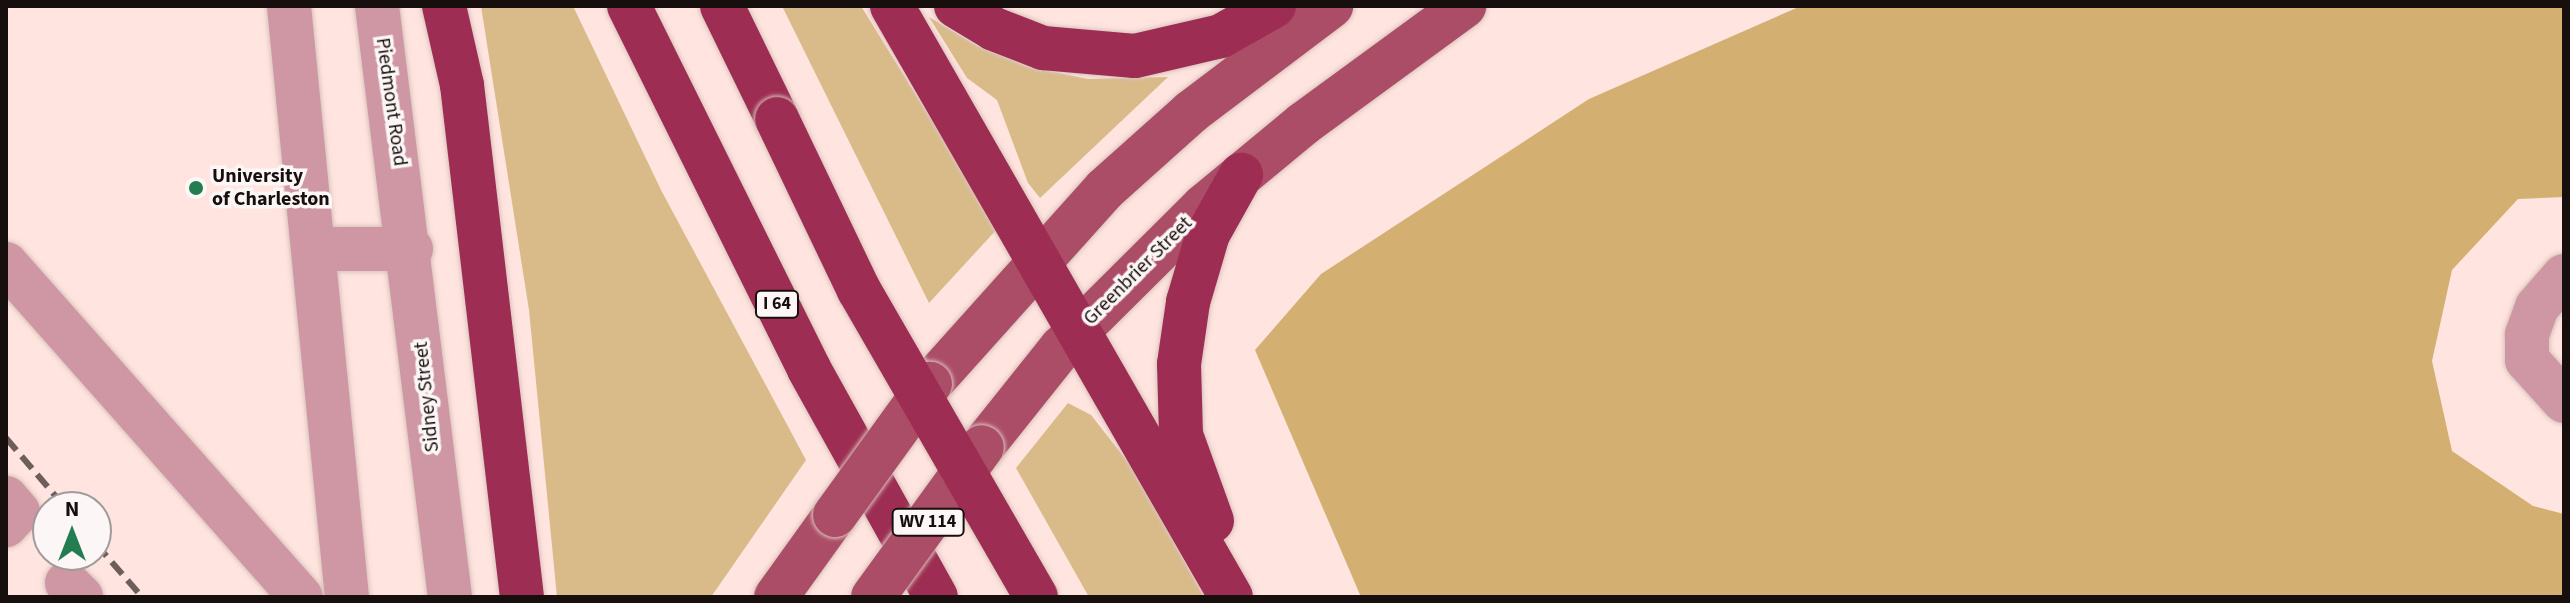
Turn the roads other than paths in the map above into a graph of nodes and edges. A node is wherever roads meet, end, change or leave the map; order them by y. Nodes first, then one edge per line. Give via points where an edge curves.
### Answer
1 (289, 6) edge
2 (377, 6) edge
3 (444, 6) edge
4 (629, 6) edge
5 (722, 6) edge
6 (892, 6) edge
7 (956, 6) edge
8 (1274, 6) edge
9 (1331, 6) edge
10 (1464, 6) edge
11 (1241, 175) junction
12 (405, 197) joint
13 (315, 249) junction
14 (411, 249) junction
15 (1039, 258) junction
16 (6, 264) edge
17 (2564, 276) edge
18 (1079, 329) junction
19 (2564, 401) edge
20 (784, 586) edge
21 (1229, 594) edge
22 (301, 597) edge
23 (347, 597) edge
24 (450, 597) edge
25 (522, 597) edge
26 (873, 597) edge
27 (936, 597) edge
28 (1036, 597) edge

1 - 13 street
2 - 12 street, Piedmont Road
3 - 25 highway via 462,85
4 - 27 highway, I 64 via 809,369
5 - 28 highway, bridge via 859,290
6 - 15 highway
7 - 8 highway via 994,29 1043,48 1135,56 1221,36
9 - 15 main road via 1191,112
10 - 11 main road, Greenbrier Street / WV 114
11 - 18 main road, Greenbrier Street / WV 114
11 - 21 highway via 1208,234 1188,302 1179,364 1181,435 1212,520
12 - 14 street, Sidney Street
13 - 14 street
13 - 23 street
14 - 24 street, Sidney Street
15 - 18 highway
15 - 20 main road, bridge via 930,384
16 - 22 street
17 - 19 street via 2537,307 2527,335 2527,360
18 - 21 highway
18 - 26 main road, Greenbrier Street / WV 114, bridge via 982,447

